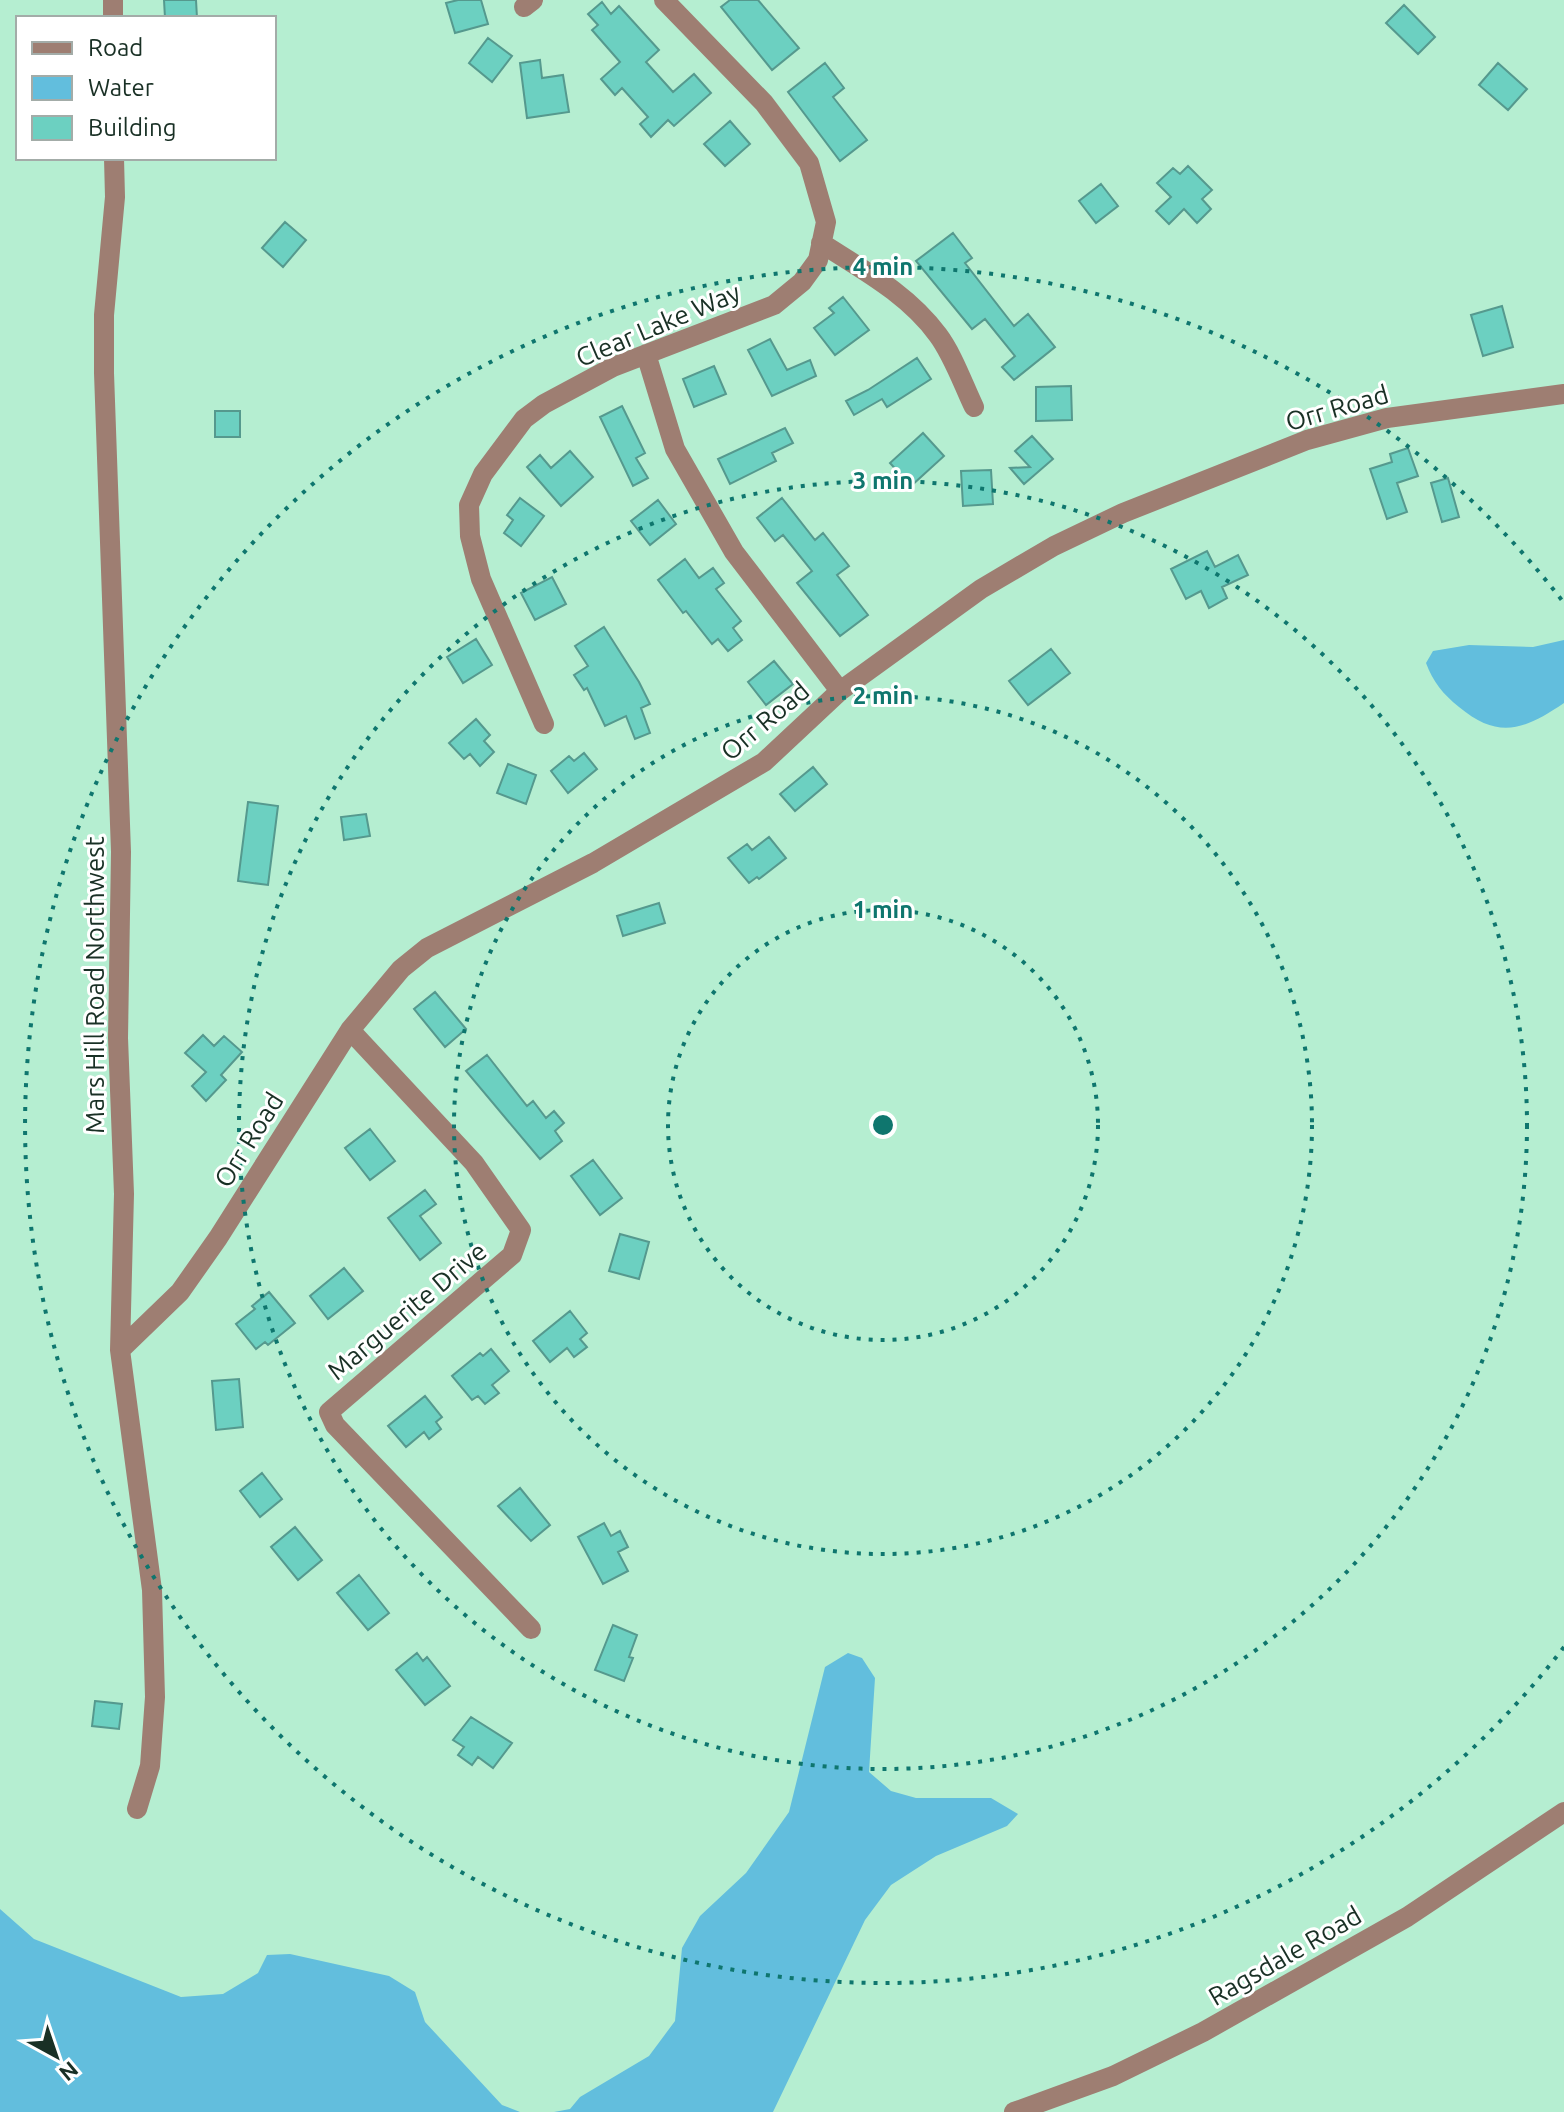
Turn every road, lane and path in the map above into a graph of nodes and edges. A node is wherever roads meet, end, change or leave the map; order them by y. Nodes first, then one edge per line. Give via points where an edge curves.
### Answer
1 (664, 0) edge
2 (114, 160) edge
3 (821, 243) junction
4 (646, 354) junction
5 (1564, 394) edge
6 (974, 407) dead end
7 (840, 691) junction
8 (544, 724) dead end
9 (350, 1030) junction
10 (120, 1350) junction
11 (531, 1629) dead end
12 (137, 1809) dead end
13 (1564, 1812) edge
14 (1014, 2112) edge

1 - 3 street, Clear Lake Way via 764,103 809,163 826,222
2 - 10 street, Mars Hill Road Northwest via 104,344 121,852
3 - 4 street, Clear Lake Way via 818,260 802,282 774,305
3 - 6 street via 918,310 940,337
4 - 7 street via 682,462 734,552
4 - 8 street, Clear Lake Way via 599,374 524,419 483,474 469,505 481,579
5 - 7 street, Orr Road via 1387,418 1307,440 1123,513 981,589
7 - 9 street, Orr Road via 764,762 593,863 427,948 401,969
9 - 10 street, Orr Road via 180,1292
9 - 11 street, Marguerite Drive via 474,1163 521,1230 512,1255 329,1412 335,1425
10 - 12 street, Mars Hill Road Northwest via 152,1590 155,1697 150,1766
13 - 14 street, Ragsdale Road via 1407,1917 1203,2032 1113,2076

